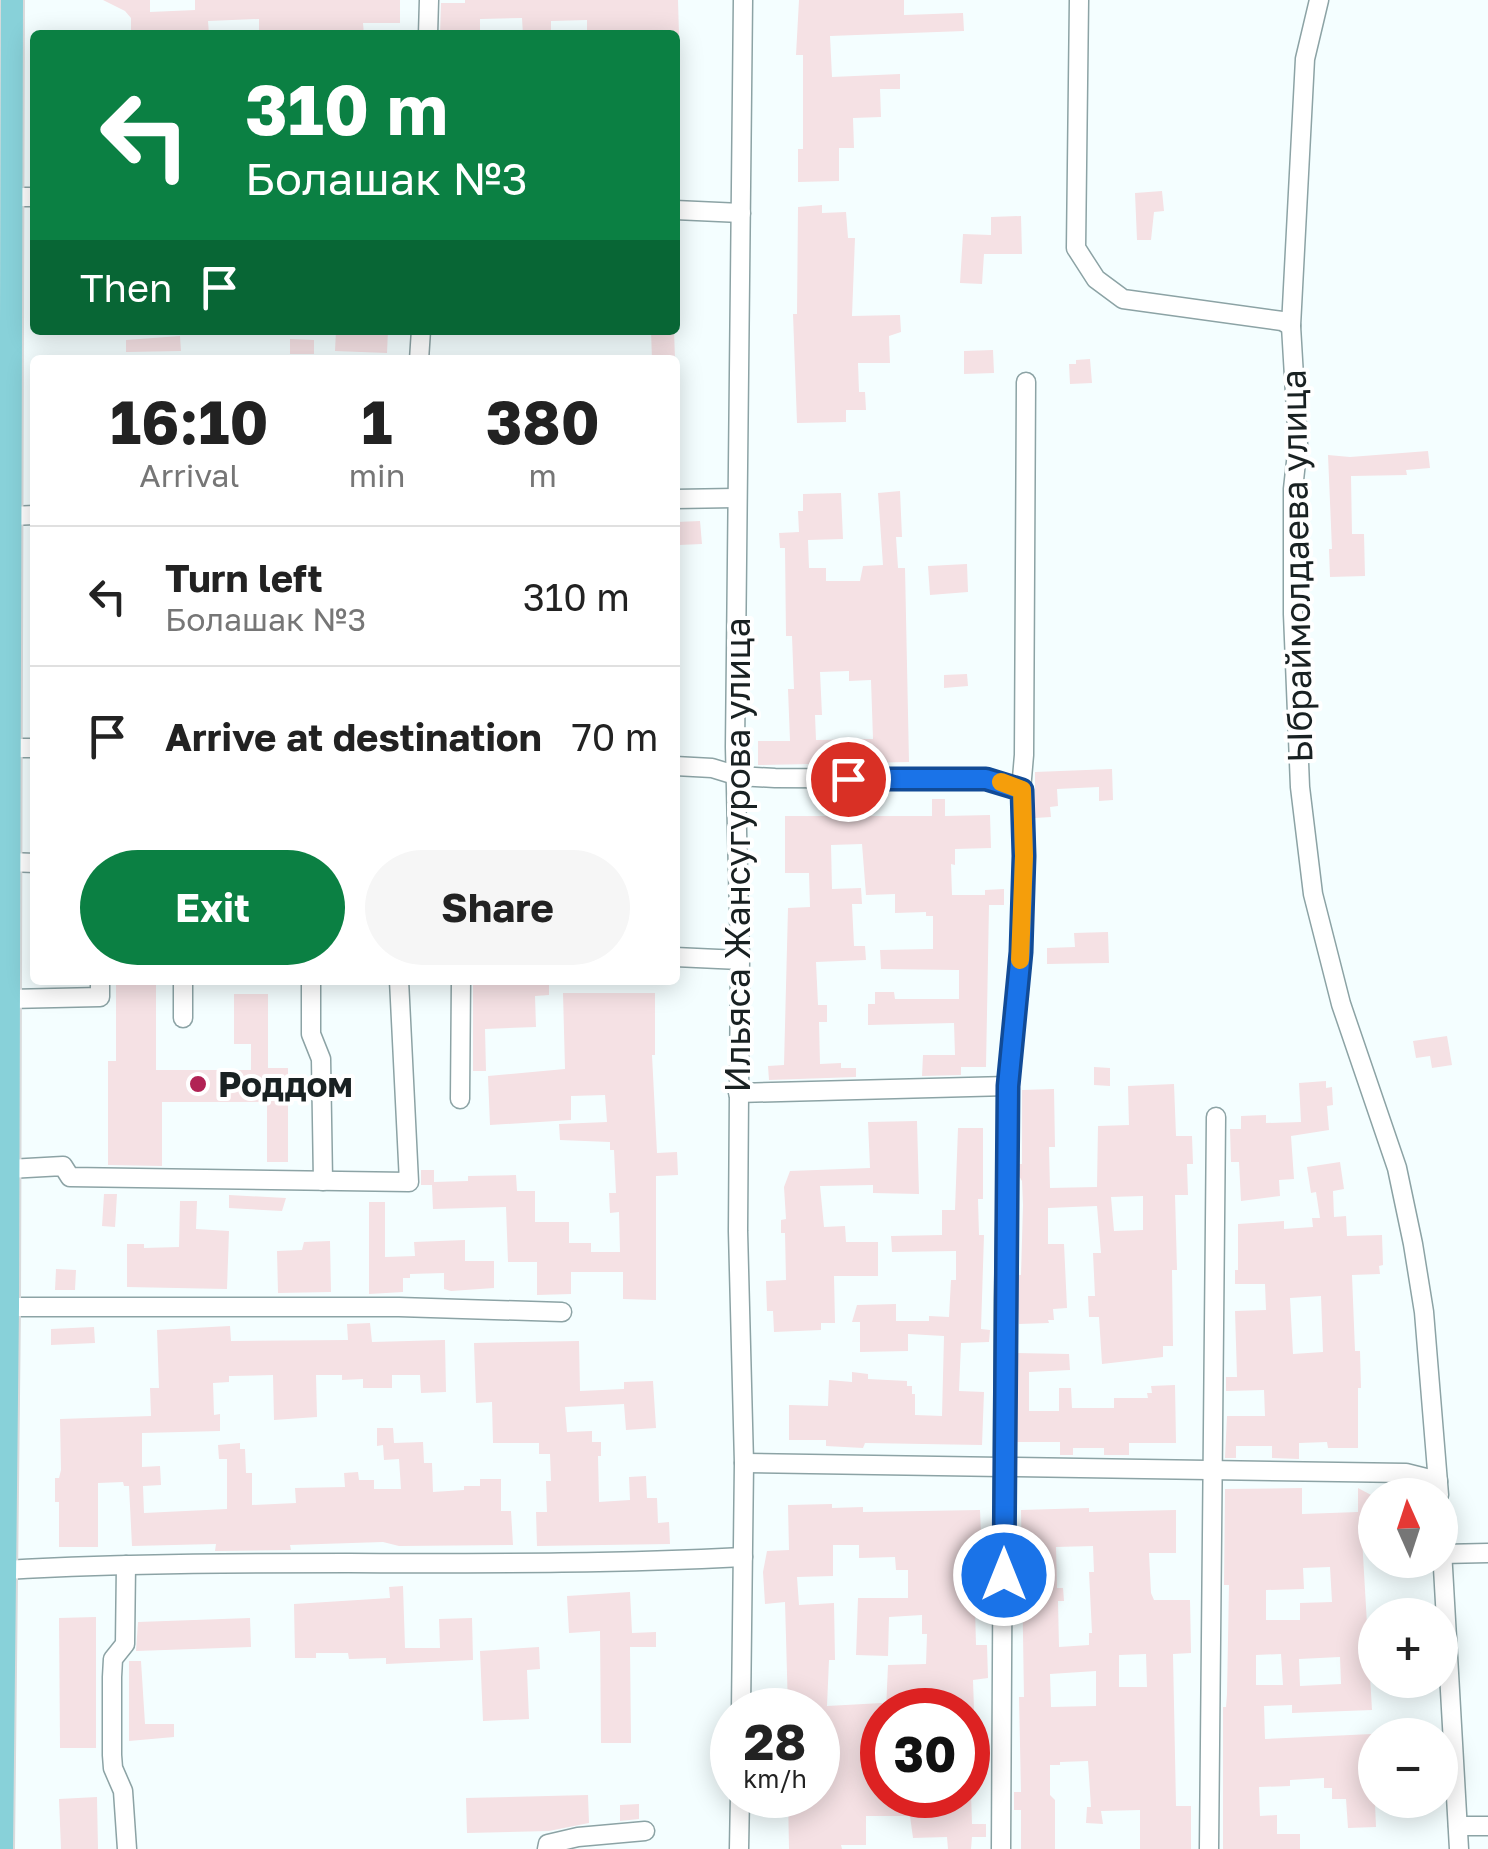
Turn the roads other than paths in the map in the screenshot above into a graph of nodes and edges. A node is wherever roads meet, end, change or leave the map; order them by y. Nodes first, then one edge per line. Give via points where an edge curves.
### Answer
1 (12, 0) edge
2 (429, 0) edge
3 (743, 0) edge
4 (1078, 0) edge
5 (1319, 0) edge
6 (428, 30) edge
7 (10, 197) junction
8 (30, 197) edge
9 (680, 210) edge
10 (741, 213) junction
11 (1291, 326) junction
12 (1026, 382) dead end
13 (735, 498) junction
14 (680, 500) edge
15 (23, 515) edge
16 (9, 748) junction
17 (30, 748) edge
18 (680, 766) edge
19 (738, 776) junction
20 (1021, 790) junction
21 (9, 862) junction
22 (30, 863) edge
23 (680, 957) edge
24 (740, 960) junction
25 (100, 985) edge
26 (183, 985) edge
27 (311, 985) edge
28 (399, 985) edge
29 (461, 985) edge
30 (9, 998) junction
31 (183, 1018) dead end
32 (1008, 1086) junction
33 (738, 1093) junction
34 (460, 1100) dead end
35 (1216, 1117) dead end
36 (6, 1165) edge
37 (323, 1181) junction
38 (8, 1307) junction
39 (562, 1312) dead end
40 (744, 1463) junction
41 (1004, 1468) junction
42 (1212, 1470) junction
43 (1417, 1478) edge
44 (1437, 1478) edge
45 (1488, 1553) edge
46 (1458, 1554) edge
47 (743, 1557) junction
48 (126, 1565) junction
49 (6, 1570) junction
50 (1443, 1578) edge
51 (741, 1688) edge
52 (740, 1818) edge
53 (1458, 1826) junction
54 (1488, 1826) edge
55 (645, 1830) dead end
56 (2, 1849) edge
57 (126, 1849) edge
58 (546, 1849) edge
59 (739, 1849) edge
60 (1002, 1849) edge
61 (1209, 1849) edge
62 (1459, 1849) edge

1 - 7 main road
2 - 6 street
3 - 10 street, Ильяса Жансугурова улица
4 - 11 street via 1076,248 1096,279 1123,300
5 - 11 street, Ыбраймолдаева улица via 1305,59
7 - 8 street
7 - 15 main road
9 - 10 street
10 - 13 street, Ильяса Жансугурова улица
11 - 44 street, Ыбраймолдаева улица via 1300,788 1314,894 1341,1004 1398,1168 1419,1278
12 - 20 street
13 - 14 street
13 - 19 street, Ильяса Жансугурова улица
15 - 16 main road
16 - 17 street
16 - 21 main road
18 - 19 street
19 - 20 street via 986,779
19 - 24 street, Ильяса Жансугурова улица
20 - 32 street via 1021,952
21 - 22 street
21 - 30 main road
23 - 24 street
24 - 33 street, Ильяса Жансугурова улица
25 - 30 street via 100,997
26 - 31 street
27 - 37 street via 311,1034 322,1059
28 - 37 street via 409,1182
29 - 34 street
30 - 36 main road
32 - 33 street
32 - 41 street
33 - 40 street, Ильяса Жансугурова улица
35 - 42 street
36 - 37 street via 63,1166 70,1177
36 - 38 main road
38 - 39 street
38 - 49 main road
40 - 41 street
40 - 47 street, Ильяса Жансугурова улица
41 - 42 street
41 - 60 street
42 - 43 street
42 - 61 street
45 - 46 street
47 - 48 street
47 - 51 street, Ильяса Жансугурова улица
48 - 49 street
48 - 57 street via 124,1644 112,1676 112,1768 123,1791
49 - 56 main road
50 - 53 street
52 - 59 street
53 - 54 street
53 - 62 street
55 - 58 street via 578,1837

